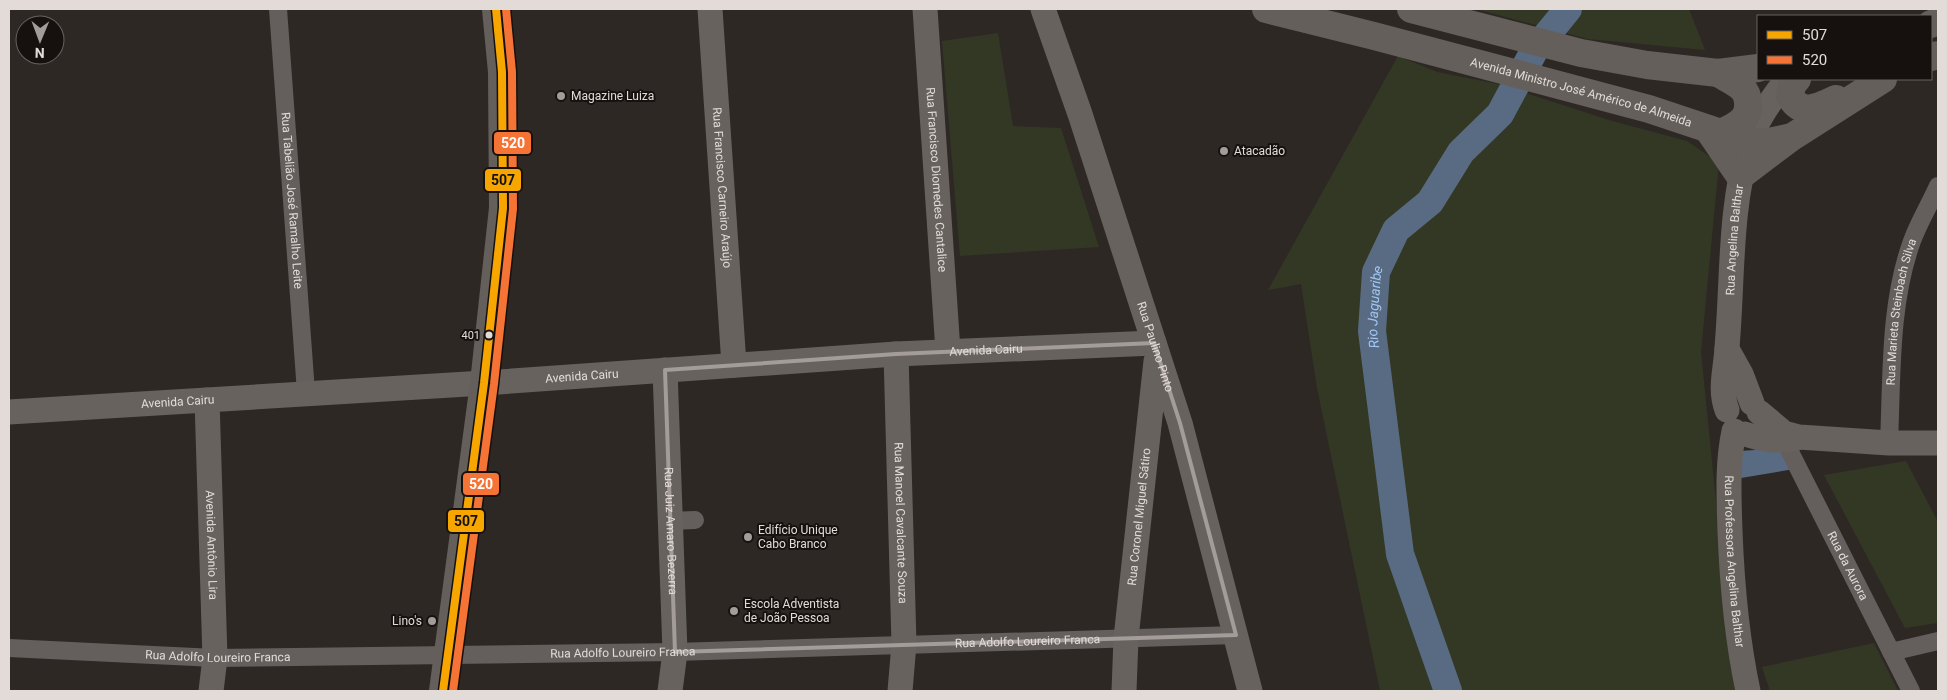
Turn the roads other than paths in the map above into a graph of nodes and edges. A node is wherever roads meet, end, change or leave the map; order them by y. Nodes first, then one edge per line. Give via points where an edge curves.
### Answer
1 (278, 9) edge
2 (496, 9) edge
3 (710, 9) edge
4 (925, 9) edge
5 (1043, 9) edge
6 (1266, 9) edge
7 (1411, 9) edge
8 (1757, 68) edge
9 (1718, 73) junction
10 (1786, 80) edge
11 (1796, 80) edge
12 (1881, 80) edge
13 (1881, 80) edge
14 (1714, 131) junction
15 (1792, 137) junction
16 (1749, 142) junction
17 (1740, 176) junction
18 (1938, 186) edge
19 (1154, 343) junction
20 (1727, 349) junction
21 (948, 351) junction
22 (896, 354) junction
23 (734, 365) junction
24 (665, 370) junction
25 (484, 383) junction
26 (306, 392) junction
27 (207, 400) junction
28 (1756, 408) junction
29 (9, 412) edge
30 (1150, 412) junction
31 (1180, 423) junction
32 (1735, 425) junction
33 (1789, 437) junction
34 (1889, 443) junction
35 (1938, 443) edge
36 (695, 520) dead end
37 (670, 522) junction
38 (1236, 635) junction
39 (1126, 638) junction
40 (1938, 641) edge
41 (904, 644) junction
42 (9, 648) edge
43 (674, 652) junction
44 (1891, 652) junction
45 (447, 655) junction
46 (215, 658) junction
47 (211, 691) edge
48 (443, 691) edge
49 (670, 691) edge
50 (900, 691) edge
51 (1124, 691) edge
52 (1250, 691) edge
53 (1748, 691) edge
54 (1912, 691) edge

1 - 26 street, Rua Tabelião José Ramalho Leite
2 - 25 main road via 502,72 503,208
3 - 23 main road, Rua Francisco Carneiro Araújo
4 - 21 main road, Rua Francisco Diomedes Cantalice
5 - 19 main road, Rua Paulino Pinto
6 - 14 main road, Avenida Ministro José Américo de Almeida via 1649,109
7 - 9 main road via 1581,53
8 - 9 main road
9 - 14 main road via 1743,89 1748,103 1747,114 1735,127
10 - 16 main road, Rua Angelina Balthar via 1766,107
11 - 12 main road via 1790,96 1796,105 1812,110
13 - 15 main road, Avenida Ministro José Américo de Almeida
14 - 16 main road, Avenida Ministro José Américo de Almeida
14 - 17 main road
15 - 16 main road, Avenida Ministro José Américo de Almeida
15 - 17 main road
16 - 17 main road, Rua Angelina Balthar
17 - 20 main road, Rua Angelina Balthar
18 - 34 street, Rua Marieta Steinbach Silva via 1912,241 1903,275 1897,309
19 - 21 main road, Avenida Cairu
19 - 30 main road, Rua Coronel Miguel Sátiro via 1156,358
19 - 31 main road, Rua Paulino Pinto
20 - 28 main road
20 - 32 main road, Rua Angelina Balthar via 1723,386
21 - 22 main road, Avenida Cairu
22 - 23 main road, Avenida Cairu
22 - 41 main road, Rua Manoel Cavalcante Souza
23 - 24 main road, Avenida Cairu
24 - 25 main road, Avenida Cairu
24 - 37 main road, Rua Juiz Amaro Bezerra
25 - 26 main road, Avenida Cairu
25 - 45 main road
26 - 27 main road, Avenida Cairu
27 - 29 main road, Avenida Cairu
27 - 46 main road, Avenida Antônio Lira
28 - 32 main road via 1747,401 1736,402
28 - 33 main road
30 - 31 main road via 1172,415
30 - 39 main road, Rua Coronel Miguel Sátiro
31 - 38 main road, Rua Paulino Pinto
32 - 33 main road via 1764,440
32 - 53 main road, Rua Professora Angelina Balthar via 1728,468 1731,549 1736,617
33 - 34 main road
33 - 44 street, Rua da Aurora
34 - 35 main road
36 - 37 street
37 - 43 main road, Rua Juiz Amaro Bezerra
38 - 39 street, Rua Adolfo Loureiro Franca
38 - 52 main road, Rua Paulino Pinto
39 - 41 street, Rua Adolfo Loureiro Franca
39 - 51 main road, Rua Coronel Miguel Sátiro
40 - 44 street
41 - 43 street, Rua Adolfo Loureiro Franca
41 - 50 main road, Rua Manoel Cavalcante Souza
42 - 46 street, Rua Adolfo Loureiro Franca
43 - 45 street, Rua Adolfo Loureiro Franca
43 - 49 main road, Rua Juiz Amaro Bezerra
44 - 54 street, Rua da Aurora
45 - 46 street, Rua Adolfo Loureiro Franca
45 - 48 main road
46 - 47 main road, Avenida Antônio Lira

